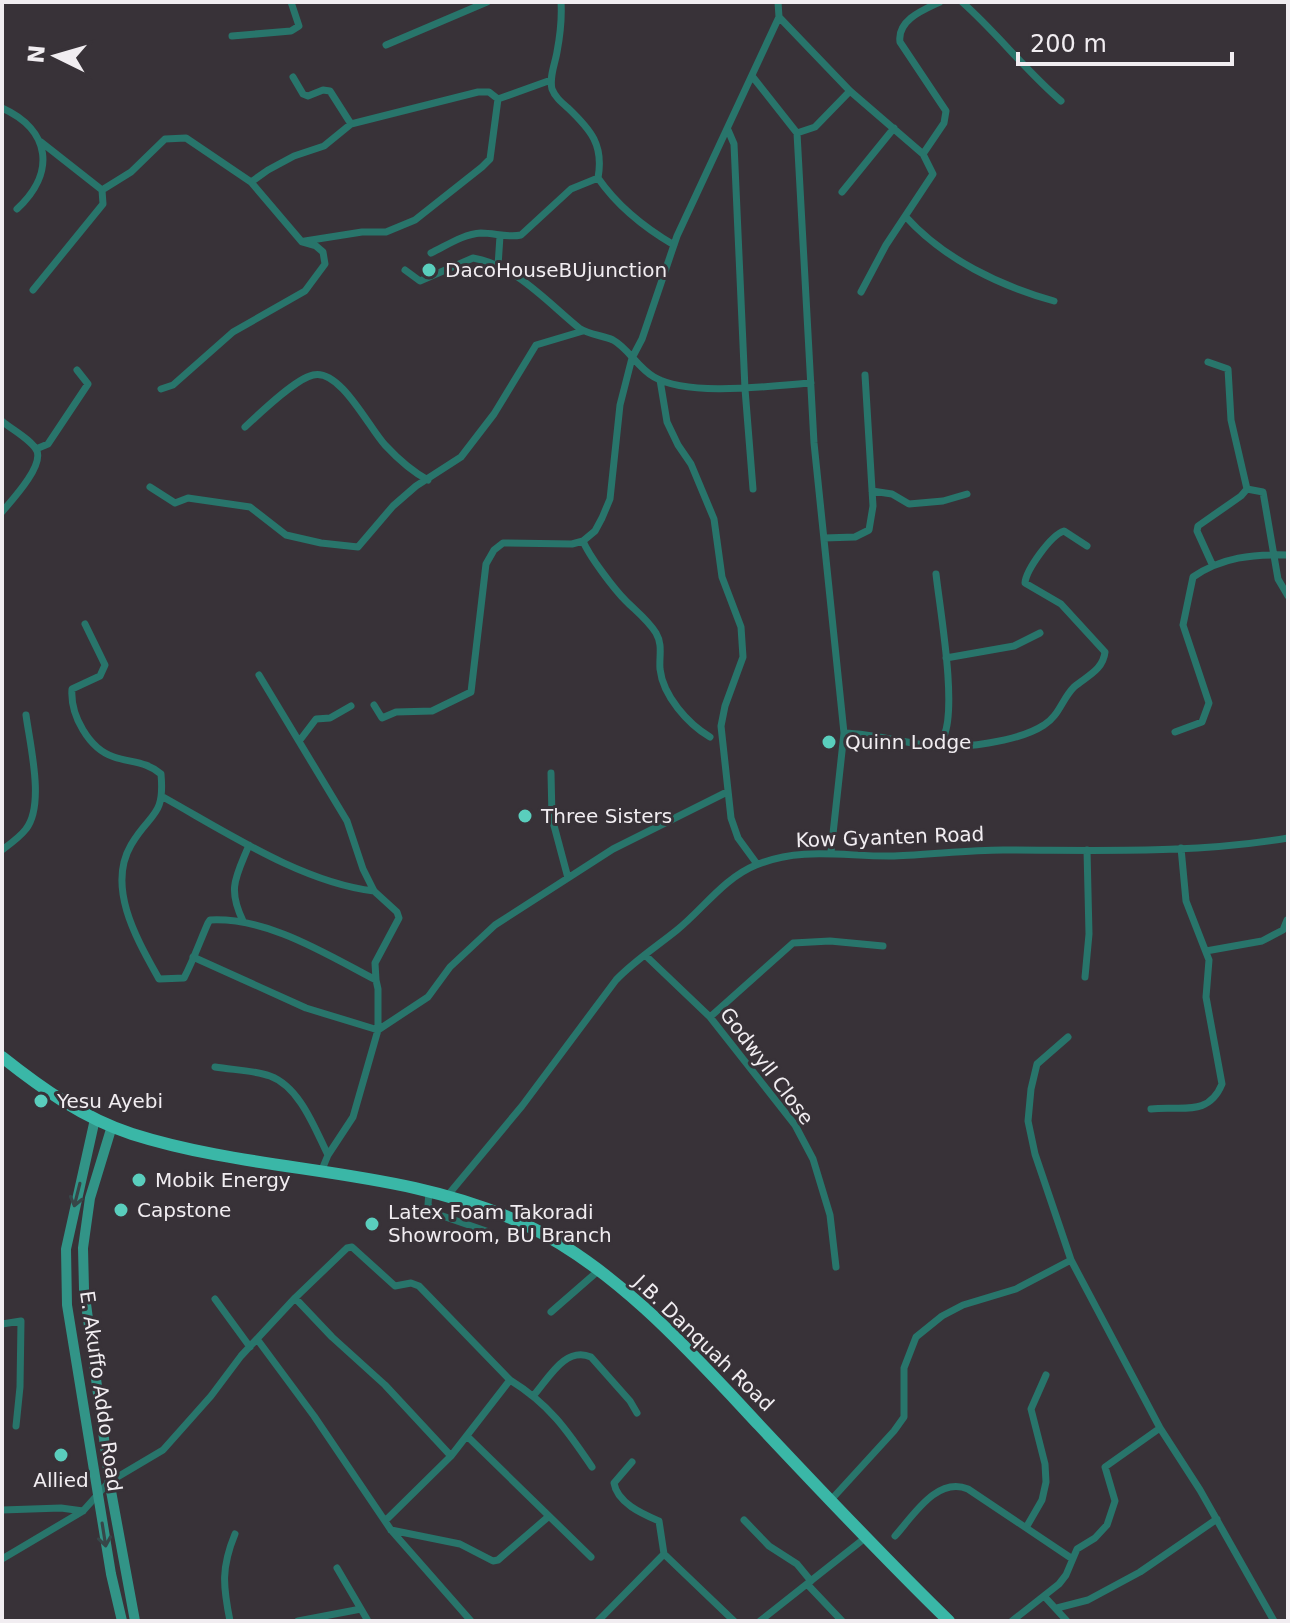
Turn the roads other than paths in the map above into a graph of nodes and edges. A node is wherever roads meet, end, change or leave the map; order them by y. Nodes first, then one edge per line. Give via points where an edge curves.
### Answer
1 (291, 2) edge
2 (487, 2) edge
3 (561, 2) edge
4 (778, 2) edge
5 (940, 2) edge
6 (962, 2) edge
7 (779, 17) junction
8 (232, 36) dead end
9 (386, 45) dead end
10 (752, 76) junction
11 (293, 77) dead end
12 (551, 80) junction
13 (850, 91) junction
14 (498, 99) junction
15 (1061, 101) dead end
16 (2, 108) edge
17 (351, 124) junction
18 (894, 128) junction
19 (728, 130) junction
20 (797, 133) junction
21 (41, 142) junction
22 (923, 154) junction
23 (598, 178) junction
24 (251, 182) junction
25 (102, 190) junction
26 (842, 192) dead end
27 (17, 209) dead end
28 (906, 217) junction
29 (500, 236) junction
30 (302, 242) junction
31 (674, 245) junction
32 (431, 253) dead end
33 (498, 266) junction
34 (405, 270) dead end
35 (33, 290) dead end
36 (861, 292) dead end
37 (1054, 301) dead end
38 (583, 331) junction
39 (632, 358) junction
40 (1208, 362) dead end
41 (77, 370) dead end
42 (865, 375) dead end
43 (660, 380) junction
44 (811, 383) junction
45 (161, 389) dead end
46 (745, 389) junction
47 (2, 421) edge
48 (245, 427) dead end
49 (36, 449) junction
50 (428, 480) junction
51 (150, 487) dead end
52 (753, 489) dead end
53 (1247, 489) junction
54 (872, 491) junction
55 (967, 494) dead end
56 (2, 512) edge
57 (824, 538) junction
58 (583, 541) junction
59 (1087, 546) dead end
60 (1272, 554) junction
61 (1288, 555) edge
62 (1212, 564) junction
63 (936, 574) dead end
64 (1288, 596) edge
65 (85, 624) dead end
66 (1040, 633) dead end
67 (946, 658) junction
68 (259, 675) dead end
69 (374, 705) dead end
70 (351, 706) dead end
71 (26, 715) dead end
72 (1175, 732) dead end
73 (844, 733) junction
74 (710, 737) dead end
75 (300, 740) junction
76 (932, 746) junction
77 (551, 773) dead end
78 (727, 792) junction
79 (163, 797) junction
80 (1288, 838) edge
81 (249, 845) junction
82 (1181, 848) junction
83 (2, 850) edge
84 (1087, 850) junction
85 (831, 852) junction
86 (757, 864) junction
87 (568, 878) junction
88 (374, 891) junction
89 (1287, 920) edge
90 (243, 921) junction
91 (883, 946) dead end
92 (1206, 951) junction
93 (645, 955) junction
94 (193, 957) junction
95 (1085, 977) dead end
96 (376, 980) junction
97 (710, 1017) junction
98 (378, 1030) junction
99 (1068, 1037) dead end
100 (2, 1057) edge
101 (215, 1067) dead end
102 (1151, 1109) dead end
103 (95, 1119) junction
104 (112, 1126) junction
105 (328, 1155) junction
106 (321, 1172) junction
107 (429, 1191) junction
108 (448, 1195) junction
109 (489, 1232) dead end
110 (1071, 1260) junction
111 (836, 1267) dead end
112 (598, 1271) junction
113 (295, 1298) junction
114 (215, 1299) dead end
115 (551, 1312) dead end
116 (2, 1324) edge
117 (257, 1339) junction
118 (250, 1347) junction
119 (1046, 1375) dead end
120 (510, 1380) junction
121 (534, 1395) junction
122 (637, 1413) dead end
123 (16, 1426) dead end
124 (1160, 1428) junction
125 (468, 1437) junction
126 (451, 1456) junction
127 (632, 1462) dead end
128 (592, 1467) dead end
129 (109, 1482) junction
130 (98, 1496) junction
131 (830, 1501) junction
132 (2, 1510) edge
133 (83, 1511) junction
134 (548, 1517) junction
135 (1217, 1519) junction
136 (744, 1520) dead end
137 (385, 1521) junction
138 (1027, 1526) junction
139 (391, 1530) junction
140 (235, 1534) dead end
141 (895, 1536) dead end
142 (865, 1538) junction
143 (664, 1554) junction
144 (591, 1557) dead end
145 (1071, 1558) junction
146 (2, 1559) edge
147 (337, 1568) dead end
148 (809, 1582) junction
149 (1044, 1596) junction
150 (1057, 1608) junction
151 (361, 1609) junction
152 (122, 1621) edge
153 (135, 1621) edge
154 (230, 1621) edge
155 (298, 1621) edge
156 (368, 1621) edge
157 (471, 1621) edge
158 (598, 1621) edge
159 (734, 1621) edge
160 (760, 1621) edge
161 (842, 1621) edge
162 (949, 1621) edge
163 (1012, 1621) edge
164 (1067, 1621) edge
165 (1274, 1621) edge

1 - 8 street via 299,26 291,31
2 - 9 street
3 - 12 street
4 - 7 street
5 - 22 street via 902,26 899,35 946,111
6 - 15 street
7 - 10 street
7 - 13 street
10 - 19 street
10 - 20 street
11 - 17 street via 308,96 330,91
12 - 14 street
12 - 23 street via 557,98 599,148
13 - 18 street
13 - 20 street via 815,127
14 - 17 street via 478,92
14 - 30 street via 490,159 415,220 386,232
16 - 21 street via 33,128
17 - 24 street via 324,146 294,156
18 - 22 street
18 - 26 street
19 - 31 street
19 - 46 street via 734,144
20 - 44 street
21 - 25 street
21 - 27 street via 39,183
22 - 28 street via 933,174
23 - 29 street via 571,189 521,235
23 - 31 street via 629,215
24 - 25 street via 177,137 165,139 131,172
24 - 30 street
25 - 35 street via 103,204
28 - 36 street
28 - 37 street via 926,240 951,255 1016,291
29 - 32 street via 463,237
29 - 33 street
30 - 45 street via 323,252 325,264 305,291 233,332 173,385
31 - 39 street
33 - 34 street via 473,258 420,281
33 - 38 street
38 - 39 street via 614,341
38 - 50 street via 536,345 461,457
39 - 43 street
39 - 58 street via 620,405 610,499 595,531
40 - 53 street via 1225,367 1229,374 1231,420
41 - 49 street via 88,384 48,444
42 - 54 street
43 - 46 street
43 - 78 street via 667,422 714,519 722,577 741,627 743,657 721,726
44 - 46 street
44 - 57 street
46 - 52 street
47 - 49 street
48 - 50 street via 313,375 329,376 383,443
49 - 56 street via 36,467
50 - 51 street via 393,506 358,547 286,535 250,507 188,498 175,503
53 - 60 street via 1263,492
53 - 62 street via 1197,528
54 - 55 street via 909,504
54 - 57 street via 869,530 855,537
57 - 73 street
58 - 69 street via 503,543 494,550 486,564 471,692 432,711 396,712 382,718
58 - 74 street via 589,557 657,634 664,685 694,727
59 - 76 street via 1064,531 1056,534 1025,583 1076,618 1105,652 1102,666 1072,689 1056,716 1043,726 1002,740
60 - 61 street
60 - 62 street
60 - 64 street
62 - 72 street via 1193,577 1183,625 1209,703 1202,722
63 - 67 street
65 - 79 street via 105,665 100,676 72,689 79,724 111,756 149,764 161,774
66 - 67 street via 1014,646
67 - 76 street via 947,729
68 - 75 street
70 - 75 street via 316,719
71 - 83 street via 36,795 33,817
73 - 76 street
73 - 85 street
75 - 88 street via 347,821
77 - 87 street via 552,818
78 - 86 street via 738,838
78 - 87 street via 613,849
79 - 81 street
79 - 94 street via 122,868 125,908 159,979 184,978
80 - 82 street, Kow Gyanten Road
81 - 88 street via 350,888
81 - 90 street via 235,880 234,902
82 - 84 street, Kow Gyanten Road
82 - 92 street via 1186,901
84 - 85 street, Kow Gyanten Road via 884,856
84 - 95 street
85 - 86 street, Kow Gyanten Road via 792,854
86 - 93 street, Kow Gyanten Road via 726,884
87 - 98 street via 495,925 450,967 428,997
88 - 96 street via 399,918 375,963
89 - 92 street via 1283,930 1262,941
90 - 94 street via 210,920
90 - 96 street via 294,939
91 - 97 street via 793,943
92 - 102 street via 1206,997 1222,1084 1199,1107
93 - 97 street, Godwyll Close
93 - 108 street, Kow Gyanten Road via 607,989 522,1106
94 - 98 street via 306,1008
96 - 98 street
97 - 111 street, Godwyll Close via 795,1125 813,1159 830,1215
98 - 105 street via 353,1117
99 - 110 street via 1037,1064 1028,1121
100 - 103 highway, J.B. Danquah Road via 47,1092
101 - 105 street via 257,1072 288,1087
103 - 104 highway, J.B. Danquah Road
103 -> 130 main road, E. Akuffo Addo Road via 66,1249 67,1305
104 - 106 highway, J.B. Danquah Road via 177,1146
104 - 129 main road, E. Akuffo Addo Road via 90,1198 83,1248 85,1304
105 - 106 street
106 - 107 highway, J.B. Danquah Road
107 - 108 highway, J.B. Danquah Road
107 - 109 street via 428,1205 434,1213
108 - 112 highway, J.B. Danquah Road via 528,1226
110 - 124 street
110 - 131 street via 1016,1289 963,1305 916,1337 904,1368 904,1417
112 - 115 street
112 - 131 highway, J.B. Danquah Road via 671,1333
113 - 117 street
113 - 120 street via 352,1247 395,1286 419,1286
113 - 126 street
114 - 118 street
116 - 123 street via 21,1321
117 - 118 street
117 - 137 street
118 - 129 street via 163,1450
119 - 138 street via 1031,1416 1046,1482
120 - 121 street
120 - 125 street
121 - 122 street via 565,1360 584,1355
121 - 128 street via 553,1412
124 - 135 street
124 - 145 street via 1105,1467 1115,1501 1112,1517 1101,1534
125 - 126 street
125 - 134 street
126 - 137 street
127 - 143 street via 614,1483 615,1490 640,1514 659,1521
129 - 130 street
129 - 153 main road, E. Akuffo Addo Road
130 - 133 street
130 -> 152 main road, E. Akuffo Addo Road
131 - 142 highway, J.B. Danquah Road
132 - 133 street
133 - 146 street
134 - 139 street via 493,1561 460,1544
134 - 144 street
135 - 150 street via 1114,1586
135 - 165 street
136 - 148 street via 769,1546 797,1564
137 - 139 street
138 - 141 street via 955,1485 934,1494
138 - 145 street
139 - 157 street
140 - 154 street via 224,1567
142 - 148 street
142 - 162 highway, J.B. Danquah Road
143 - 158 street
143 - 159 street
145 - 149 street via 1066,1575
147 - 151 street
148 - 160 street
148 - 161 street
149 - 150 street
149 - 163 street
150 - 164 street
151 - 155 street
151 - 156 street

